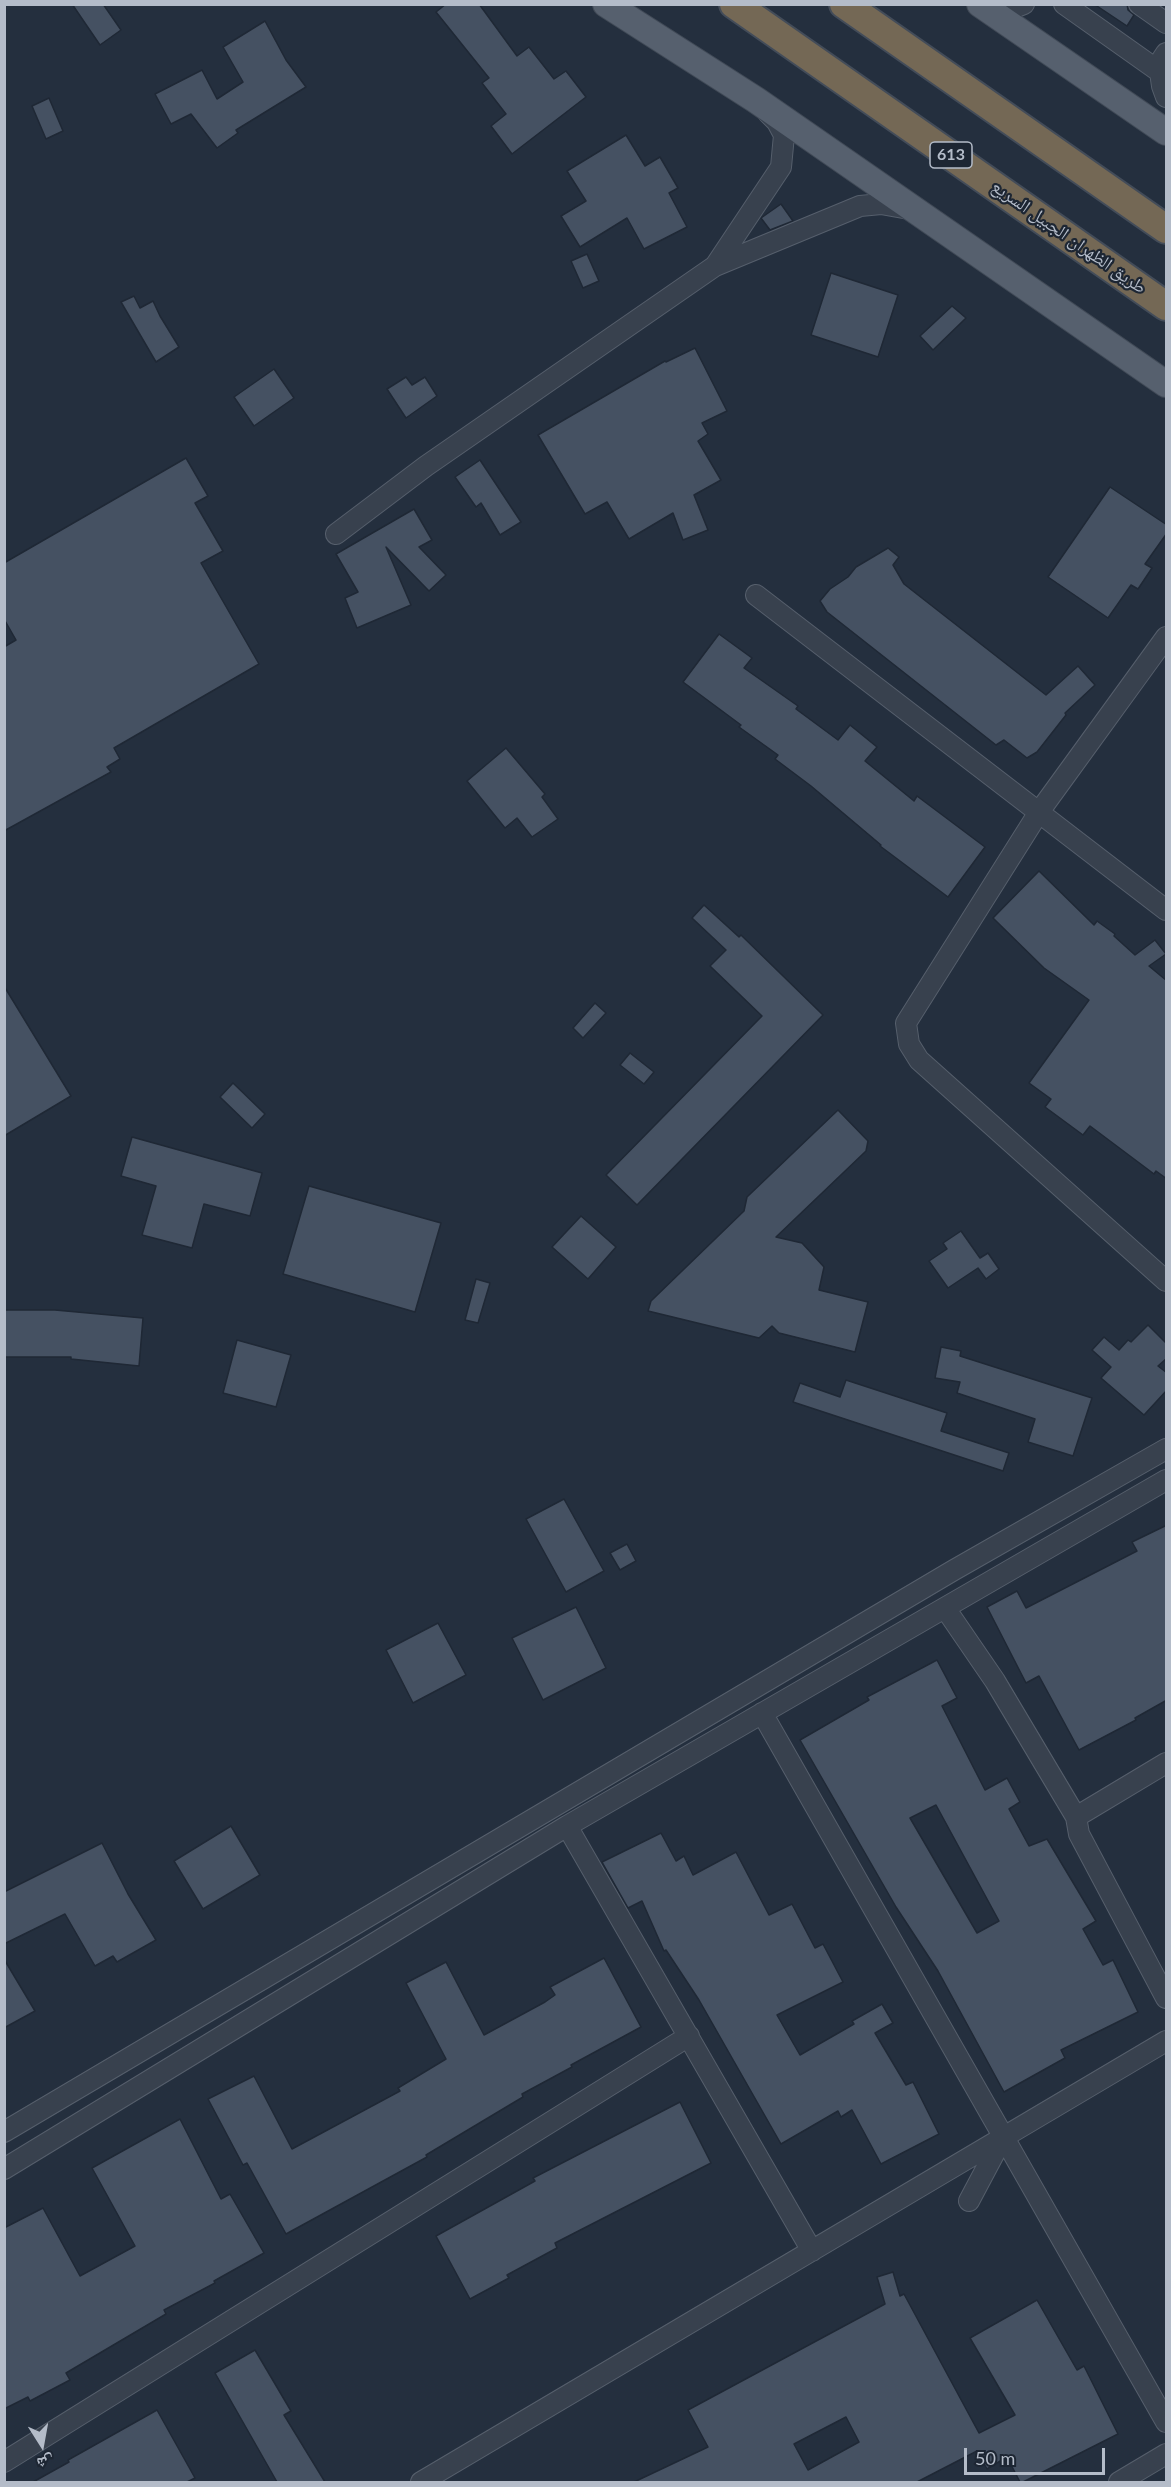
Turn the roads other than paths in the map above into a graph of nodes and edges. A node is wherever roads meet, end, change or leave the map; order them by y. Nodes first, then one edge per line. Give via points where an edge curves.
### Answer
1 (606, 4) edge
2 (735, 4) edge
3 (844, 4) edge
4 (980, 4) edge
5 (1003, 4) edge
6 (1024, 4) edge
7 (1064, 4) edge
8 (1139, 4) edge
9 (1167, 23) edge
10 (1167, 53) edge
11 (1160, 72) junction
12 (1167, 97) edge
13 (756, 100) junction
14 (1167, 132) edge
15 (924, 213) junction
16 (1167, 229) edge
17 (715, 266) junction
18 (1167, 306) edge
19 (1167, 384) edge
20 (336, 534) dead end
21 (756, 595) dead end
22 (1167, 637) edge
23 (1040, 812) junction
24 (1167, 910) edge
25 (1167, 1281) edge
26 (1167, 1449) edge
27 (1167, 1480) edge
28 (945, 1608) junction
29 (762, 1713) junction
30 (1167, 1763) edge
31 (1076, 1817) junction
32 (567, 1826) junction
33 (1167, 1998) edge
34 (689, 2036) junction
35 (1167, 2041) edge
36 (4, 2132) edge
37 (1003, 2137) junction
38 (4, 2169) edge
39 (969, 2201) dead end
40 (812, 2251) junction
41 (1167, 2422) edge
42 (1167, 2454) edge
43 (4, 2462) edge
44 (421, 2482) edge
45 (1119, 2482) edge

1 - 13 main road
2 - 18 highway, طريق الظهران الجبيل السريع / 613
3 - 16 highway
4 - 14 main road
5 - 6 street via 1014,8
7 - 11 street
8 - 9 street
10 - 11 street
11 - 12 street
13 - 15 main road
13 - 17 street via 784,135 781,167
15 - 17 street via 900,206 860,206
15 - 19 main road
17 - 20 street via 426,466
21 - 23 street
22 - 23 street
23 - 24 street
23 - 25 street via 906,1023 909,1044 919,1060
26 - 36 street via 954,1570
27 - 28 street
28 - 29 street
28 - 31 street via 995,1681
29 - 32 street
29 - 37 street
30 - 31 street
31 - 33 street via 1080,1833
32 - 34 street
32 - 38 street
34 - 40 street
34 - 43 street
35 - 37 street
37 - 39 street
37 - 40 street
37 - 41 street
40 - 44 street
42 - 45 street

